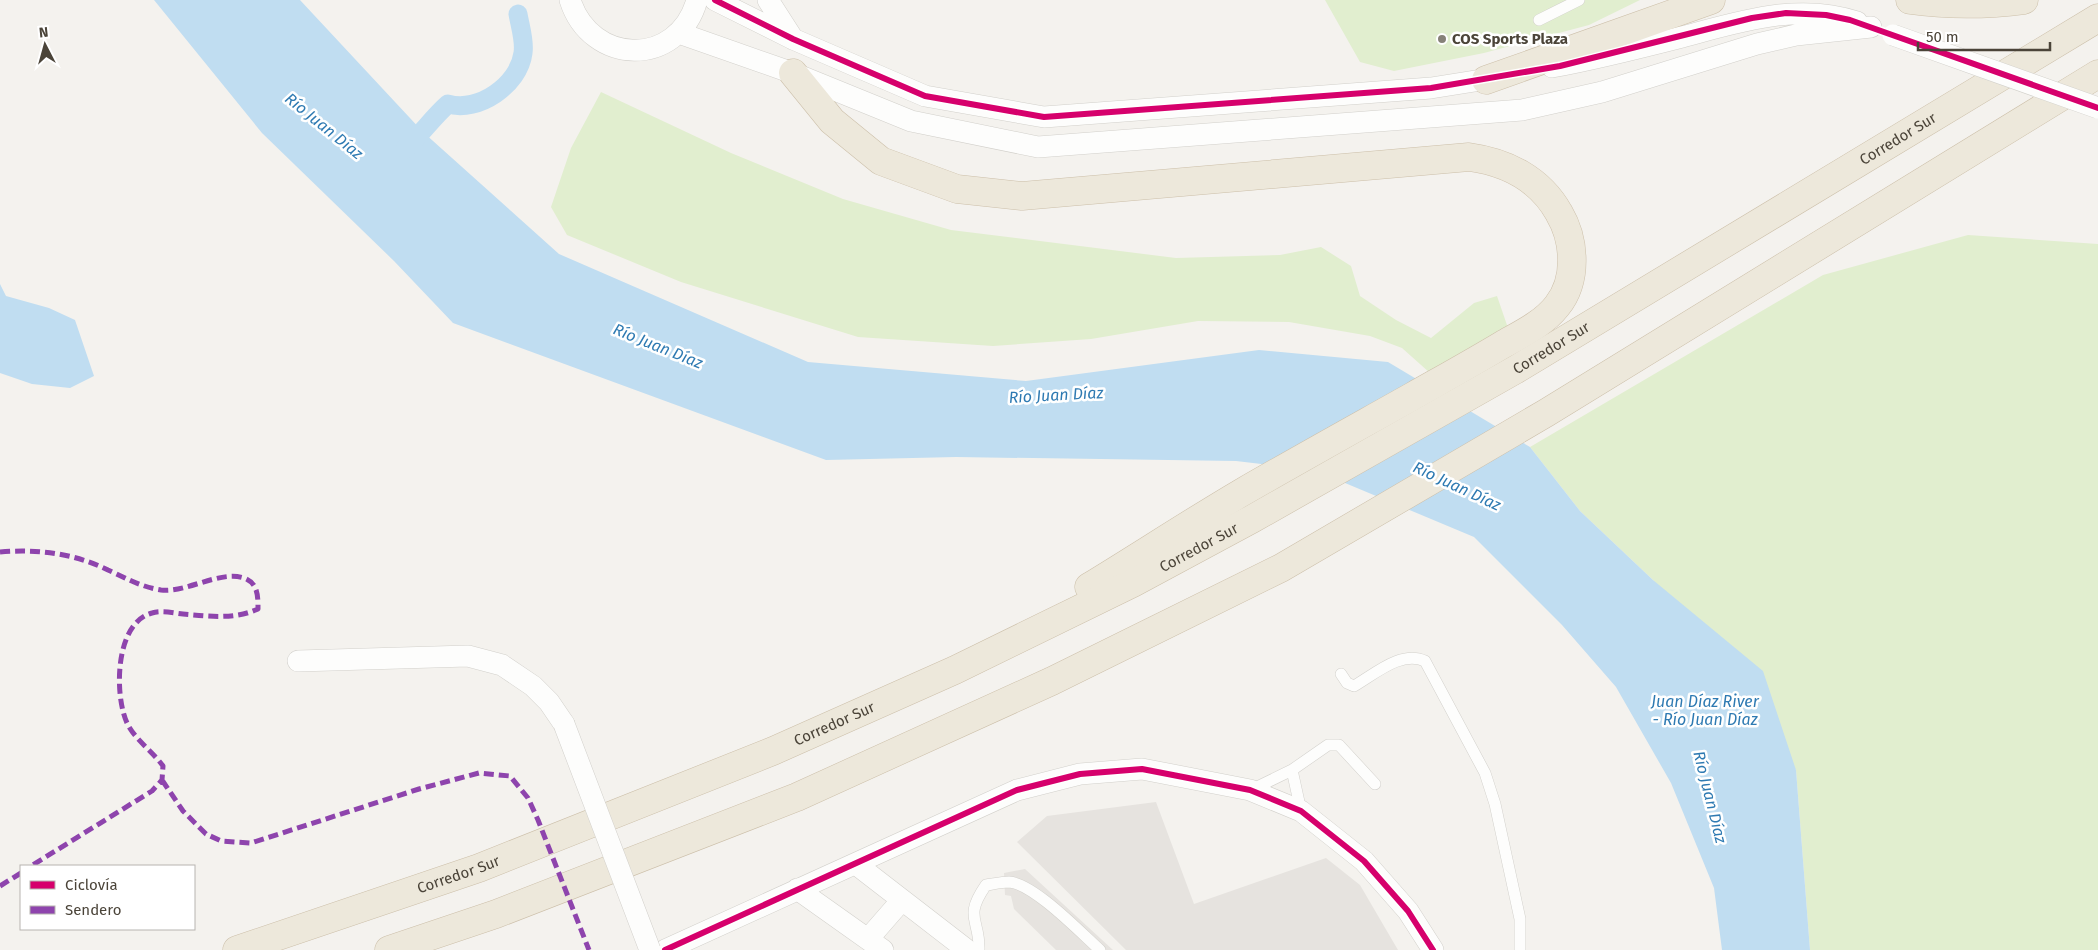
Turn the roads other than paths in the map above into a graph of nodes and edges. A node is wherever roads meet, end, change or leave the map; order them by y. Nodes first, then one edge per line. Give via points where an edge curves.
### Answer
1 (697, 0) edge
2 (715, 0) edge
3 (768, 0) edge
4 (1579, 0) edge
5 (1711, 0) edge
6 (1910, 0) edge
7 (2024, 0) edge
8 (565, 1) edge
9 (2098, 18) edge
10 (1539, 20) dead end
11 (1871, 27) junction
12 (679, 33) junction
13 (793, 39) junction
14 (793, 73) junction
15 (2098, 74) edge
16 (1486, 80) junction
17 (2098, 87) edge
18 (2098, 108) edge
19 (2019, 121) junction
20 (298, 661) dead end
21 (955, 670) junction
22 (1341, 674) dead end
23 (1292, 770) junction
24 (1375, 784) dead end
25 (1250, 790) junction
26 (1301, 812) junction
27 (857, 865) junction
28 (797, 889) junction
29 (902, 900) junction
30 (875, 945) edge
31 (237, 950) edge
32 (389, 950) edge
33 (650, 950) edge
34 (665, 950) edge
35 (967, 950) edge
36 (979, 950) edge
37 (1100, 950) edge
38 (1433, 950) edge
39 (1520, 950) edge

1 - 12 street via 693,14
2 - 13 street
3 - 13 street
4 - 10 lane
5 - 16 highway
6 - 7 highway via 1972,4
8 - 12 street via 582,26 603,44 620,49 656,47
9 - 21 highway, Corredor Sur via 1515,370 1133,583
11 - 14 street via 1814,32 1757,44 1602,92 1522,110 1038,147 910,121
11 - 16 street via 1826,15 1786,13 1752,18 1560,66
11 - 18 street, bridge
12 - 14 street
13 - 16 street via 926,96 1044,117 1432,88
14 - 21 highway via 832,121 881,161 957,189 1022,196 1456,158 1485,159 1512,168 1538,186 1561,215 1571,248 1571,272 1564,294 1548,316 1489,353 1240,494
15 - 19 highway
17 - 19 highway
19 - 32 highway via 1546,414 1281,568 1052,680 797,797 496,914
20 - 33 street, bridge via 468,656 502,665 533,686 564,724
21 - 31 highway, Corredor Sur via 774,751 479,868
22 - 39 lane via 1347,683 1354,686 1404,657 1425,661 1485,773 1520,919
23 - 24 lane via 1334,744 1339,745
23 - 25 lane
23 - 26 lane
25 - 26 street
25 - 27 street via 1142,769 1080,774 1017,790
26 - 38 street via 1364,861 1408,911
27 - 28 street
27 - 29 street
28 - 30 street
28 - 34 street
29 - 30 street
29 - 35 street
36 - 37 lane via 973,918 976,900 986,885 1010,882 1036,894

